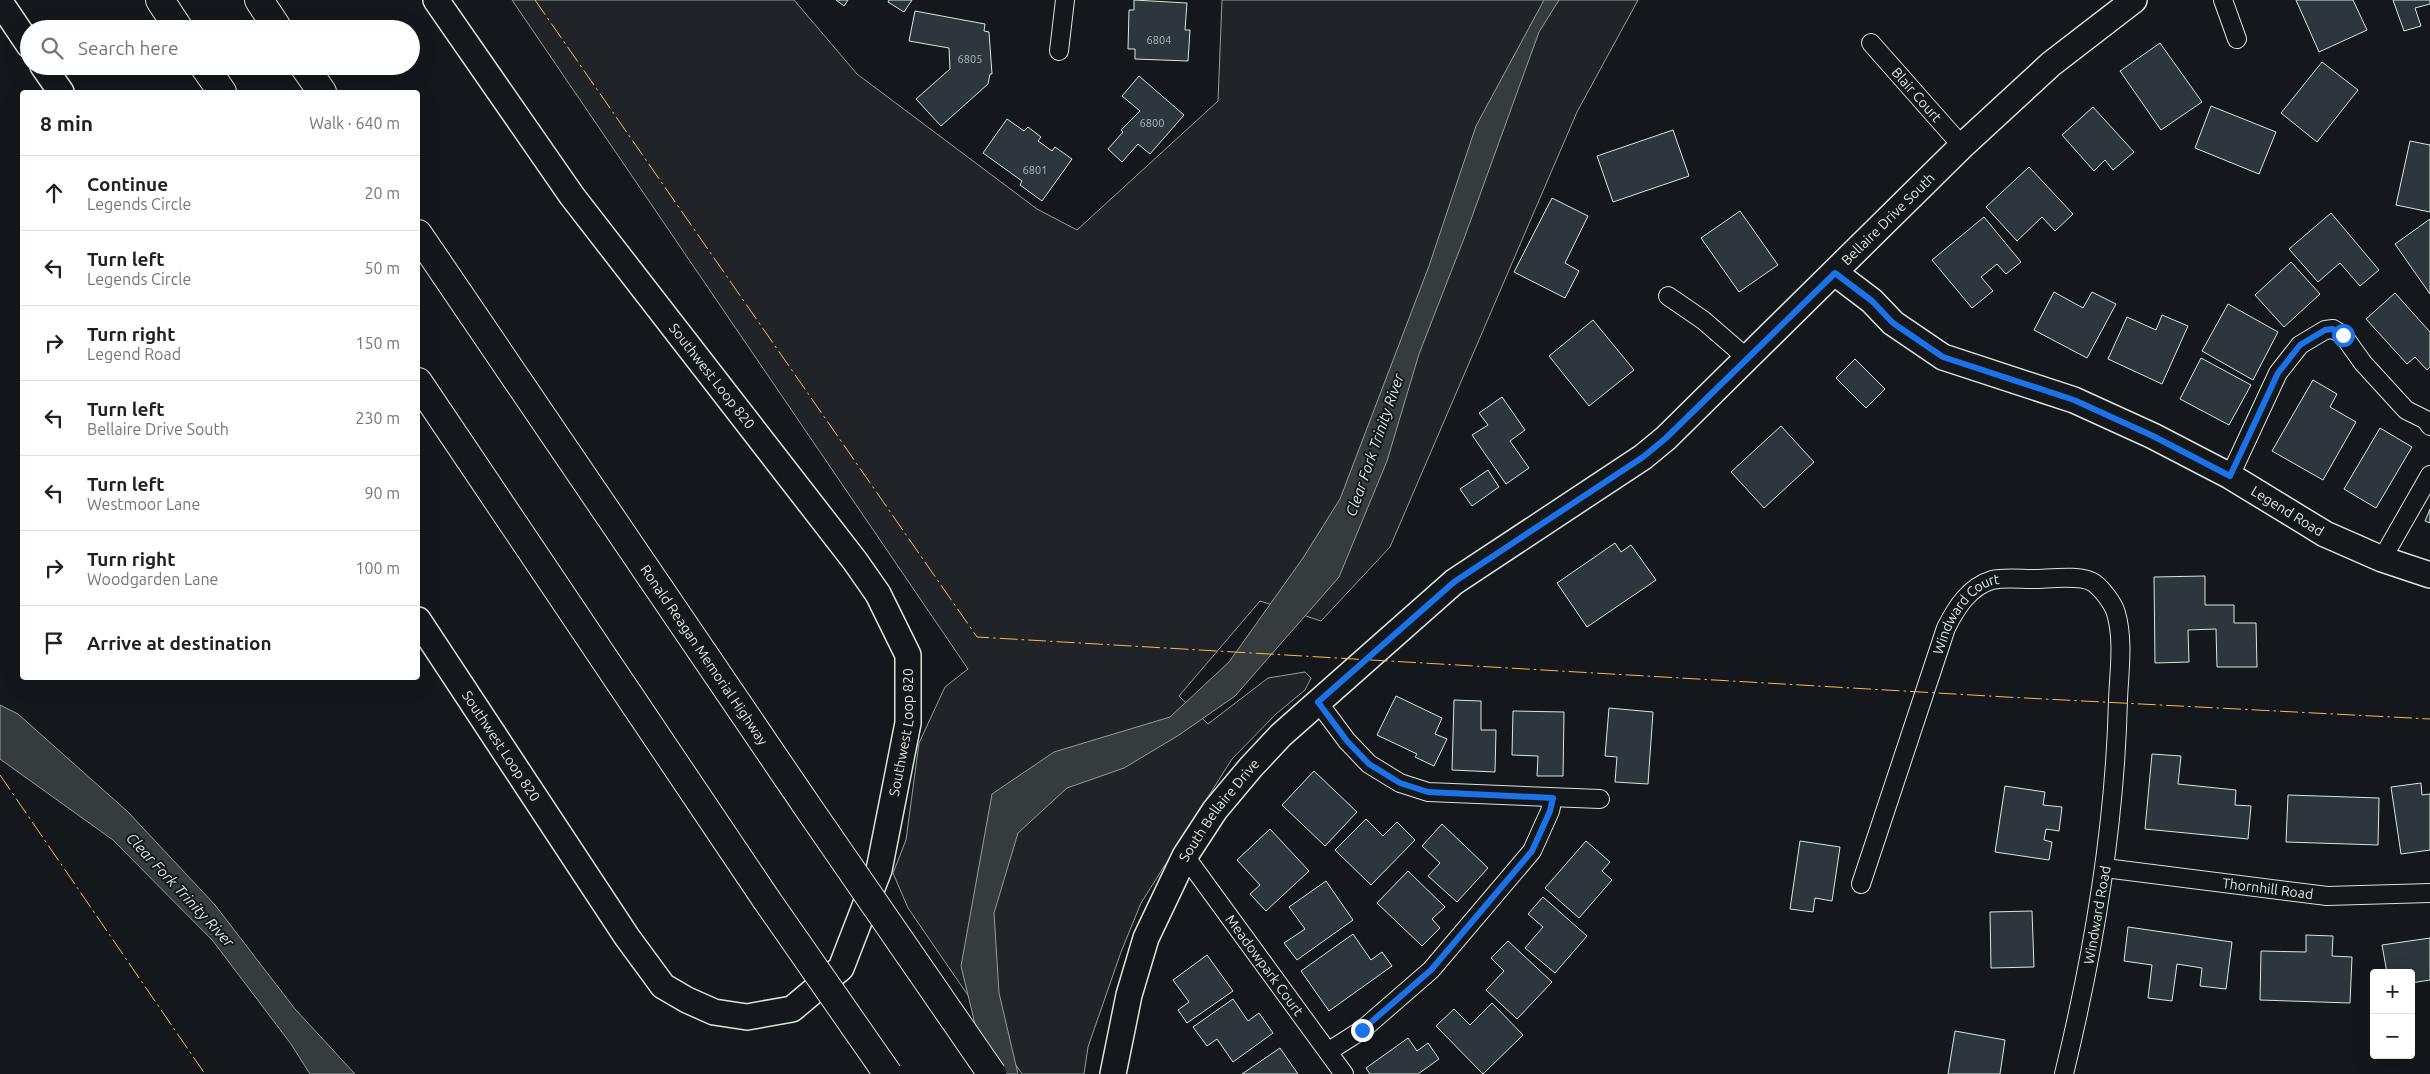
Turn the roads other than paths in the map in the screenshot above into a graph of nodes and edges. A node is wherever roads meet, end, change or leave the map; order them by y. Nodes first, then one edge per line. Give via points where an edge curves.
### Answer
1 (160, 0) edge
2 (259, 0) edge
3 (436, 0) edge
4 (1065, 0) edge
5 (2134, 0) edge
6 (2223, 0) edge
7 (0, 2) edge
8 (173, 20) edge
9 (272, 20) edge
10 (20, 32) edge
11 (2237, 40) dead end
12 (1871, 44) dead end
13 (1059, 51) dead end
14 (49, 75) edge
15 (210, 75) edge
16 (310, 75) edge
17 (60, 90) edge
18 (221, 90) edge
19 (321, 90) edge
20 (1962, 146) junction
21 (420, 237) edge
22 (1835, 273) junction
23 (1668, 296) dead end
24 (1748, 359) junction
25 (420, 385) edge
26 (2430, 426) edge
27 (2430, 474) edge
28 (2230, 476) junction
29 (2382, 559) junction
30 (2430, 575) edge
31 (420, 623) edge
32 (1318, 702) junction
33 (2115, 754) joint
34 (1553, 798) junction
35 (1600, 800) dead end
36 (1185, 856) junction
37 (2105, 868) junction
38 (1861, 884) dead end
39 (2430, 893) edge
40 (1329, 1051) junction
41 (888, 1074) edge
42 (992, 1074) edge
43 (1113, 1074) edge
44 (1344, 1074) edge
45 (2064, 1074) edge

1 - 8 highway
2 - 9 highway
3 - 31 street, Southwest Loop 820 via 572,196 855,560 878,594 908,655 908,723 882,859 840,968 792,1009 747,1017 714,1012 663,986
4 - 13 street
5 - 20 street, Bellaire Drive South via 2051,64
6 - 11 street
7 - 10 street
12 - 20 street, Blair Court
14 - 17 street
15 - 18 highway
16 - 19 highway
20 - 22 street, Bellaire Drive South
21 - 42 highway, Ronald Reagan Memorial Highway, bridge
22 - 24 street, Bellaire Drive South
22 - 28 street, Legend Road via 1872,301 1893,323 1943,357 2074,400
23 - 24 street via 1703,320
24 - 32 street, Bellaire Drive South via 1658,444 1454,582
25 - 41 highway, bridge
26 - 28 street via 2426,420 2406,410 2362,363 2343,335 2333,329 2325,330 2300,345 2278,373
27 - 29 street
28 - 29 street, Legend Road via 2325,534
29 - 30 street, Legend Road
32 - 34 street via 1369,764 1400,783 1428,792
32 - 36 street, South Bellaire Drive via 1251,767
33 - 37 street, Windward Road
33 - 38 street, Windward Court via 2120,644 2116,613 2107,597 2093,582 2076,578 1992,580 1971,592 1957,607 1946,628
34 - 35 street
34 - 40 street via 1532,851 1431,970 1362,1030
36 - 40 street, Meadowpark Court
36 - 43 street, South Bellaire Drive via 1146,938 1129,996
37 - 39 street, Thornhill Road via 2327,896
37 - 45 street, Windward Road via 2080,1008
40 - 44 street, Meadowpark Court

